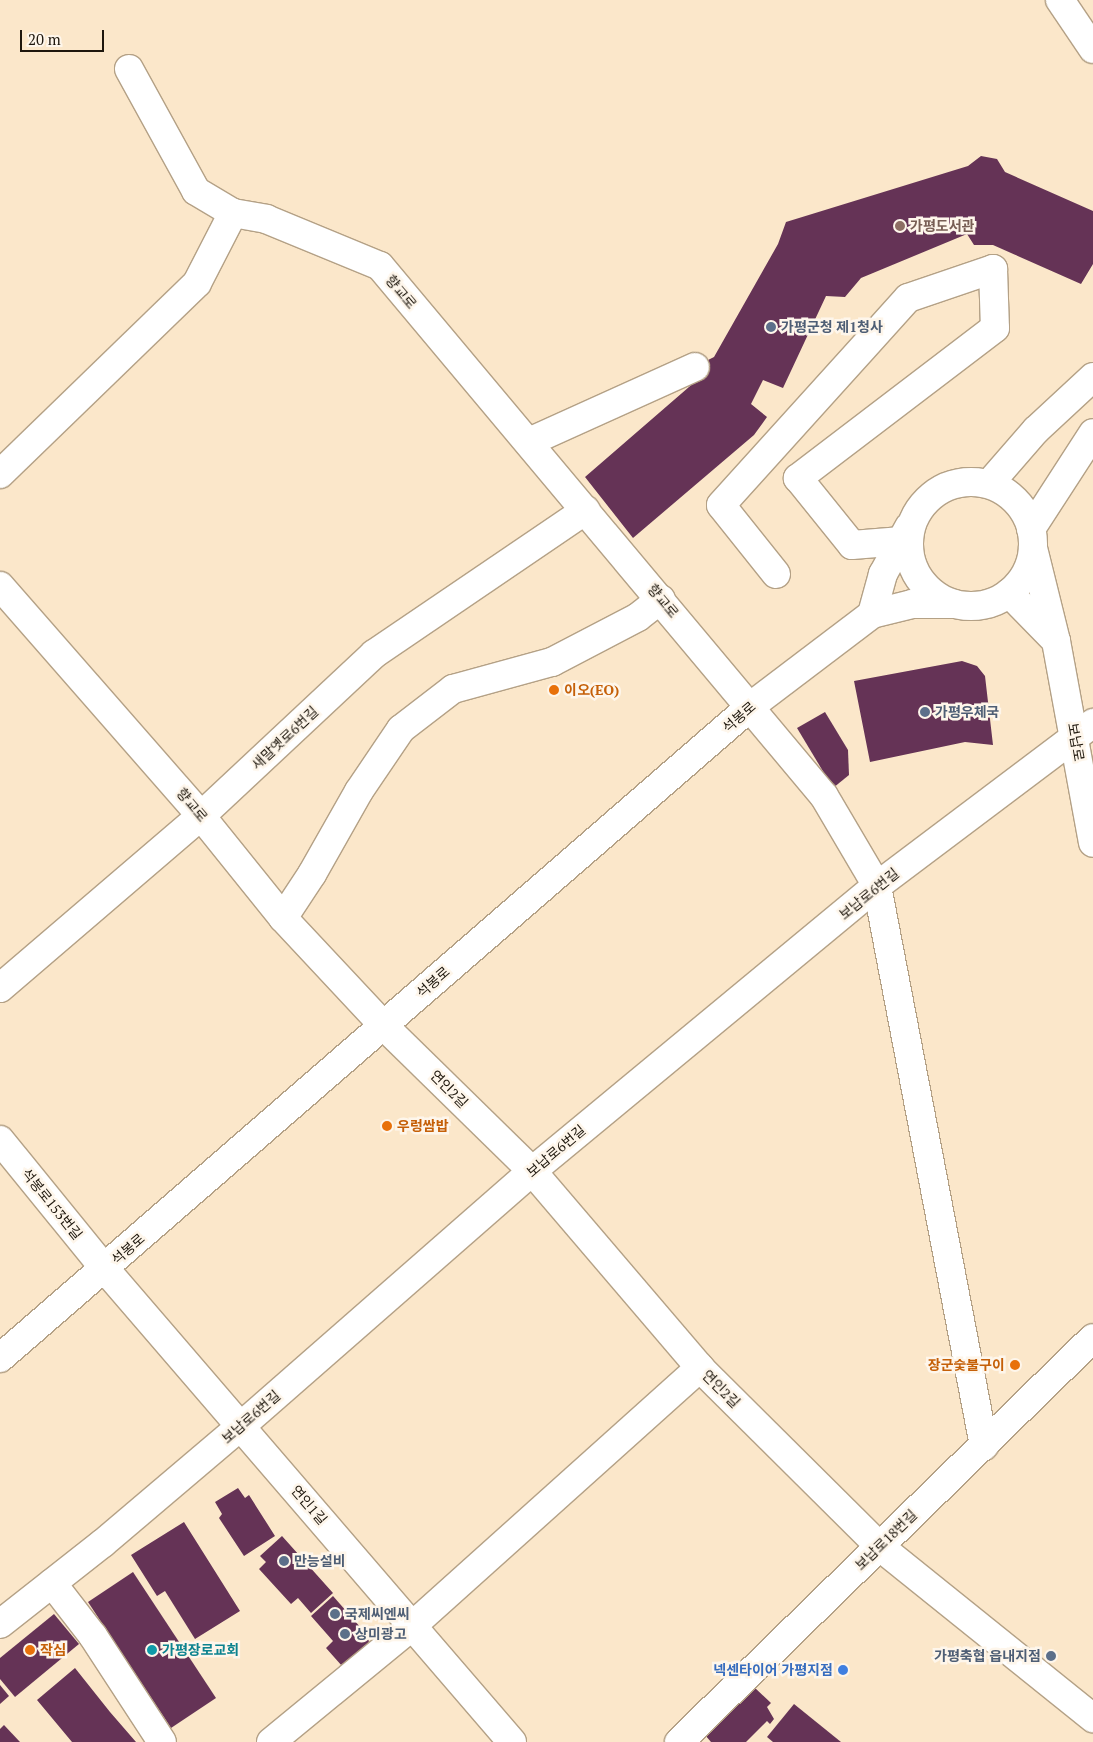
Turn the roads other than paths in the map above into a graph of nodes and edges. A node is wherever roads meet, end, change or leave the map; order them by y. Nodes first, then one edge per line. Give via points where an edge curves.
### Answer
1 (1060, 0) edge
2 (1093, 49) edge
3 (129, 69) dead end
4 (233, 213) junction
5 (695, 368) dead end
6 (1093, 377) edge
7 (1093, 433) edge
8 (529, 442) junction
9 (773, 448) junction
10 (0, 474) edge
11 (798, 478) junction
12 (989, 484) junction
13 (586, 510) junction
14 (908, 530) junction
15 (1032, 538) junction
16 (776, 574) dead end
17 (0, 586) edge
18 (1009, 592) junction
19 (661, 599) junction
20 (954, 604) junction
21 (872, 614) junction
22 (1056, 641) junction
23 (751, 706) junction
24 (1084, 730) edge
25 (201, 816) junction
26 (1093, 843) edge
27 (877, 886) junction
28 (283, 918) junction
29 (0, 988) edge
30 (383, 1025) junction
31 (0, 1140) edge
32 (532, 1171) junction
33 (105, 1269) junction
34 (1093, 1338) edge
35 (0, 1358) edge
36 (700, 1368) junction
37 (241, 1426) junction
38 (984, 1446) junction
39 (879, 1546) junction
40 (52, 1583) junction
41 (0, 1624) edge
42 (412, 1626) junction
43 (1093, 1718) edge
44 (162, 1742) edge
45 (271, 1742) edge
46 (512, 1742) edge
47 (679, 1742) edge

1 - 2 street
3 - 4 street via 196,191
4 - 8 street, 향교로 via 266,219 380,266
4 - 10 street via 197,284
5 - 8 street
6 - 12 street via 1036,430
7 - 15 street
8 - 13 street, 향교로
9 - 11 street
9 - 11 street via 908,298 993,268 996,328
9 - 16 street via 721,505
11 - 14 street via 852,544
12 - 14 street via 959,482 945,487 921,506
12 - 15 street via 1016,501
13 - 19 street, 향교로
13 - 25 street, 새말옛로6번길 via 374,654
14 - 20 street via 911,560 917,573 935,595
14 - 21 street via 883,574
15 - 18 street via 1022,580
15 - 22 street, 보납로
17 - 25 street, 향교로
18 - 20 street via 993,602 974,606
18 - 22 street
19 - 23 street, 향교로
19 - 28 street via 638,617 552,662 453,689 401,729 359,791
20 - 21 street via 912,604
21 - 23 street, 석봉로
22 - 24 street, 보납로
23 - 27 street, 향교로 via 824,796
23 - 30 street, 석봉로
24 - 26 street, 보납로
24 - 27 street, 보납로6번길
25 - 28 street, 향교로
25 - 29 street, 새말옛로6번길
27 - 32 street, 보납로6번길
27 - 38 street, 향교로
28 - 30 street, 향교로
30 - 32 street, 연인2길
30 - 33 street, 석봉로
31 - 33 street, 석봉로153번길
32 - 36 street, 연인2길
32 - 37 street, 보납로6번길
33 - 35 street, 석봉로
33 - 37 street, 연인1길
34 - 38 street, 보납로18번길
36 - 39 street, 연인2길
36 - 42 street
37 - 40 street, 보납로6번길
37 - 42 street, 연인1길
38 - 39 street, 보납로18번길
39 - 43 street, 연인2길
39 - 47 street, 보납로18번길
40 - 41 street, 보납로6번길
40 - 44 street via 92,1636
42 - 45 street
42 - 46 street, 연인1길

